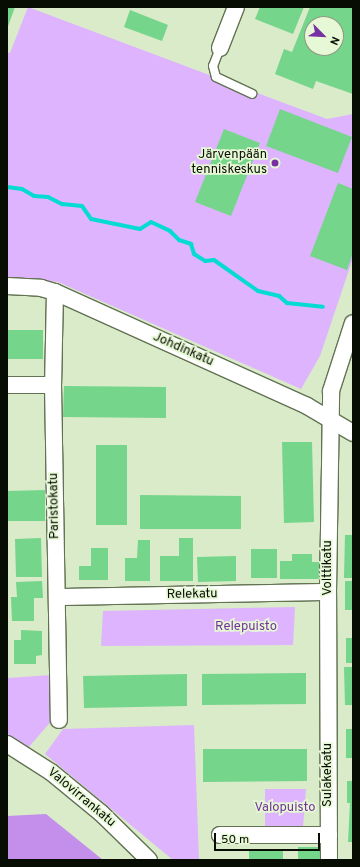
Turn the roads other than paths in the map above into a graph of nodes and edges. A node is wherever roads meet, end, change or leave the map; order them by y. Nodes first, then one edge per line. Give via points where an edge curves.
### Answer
1 (236, 7) edge
2 (220, 48) joint
3 (252, 94) dead end
4 (7, 286) edge
5 (55, 292) junction
6 (353, 322) edge
7 (7, 385) edge
8 (53, 385) junction
9 (331, 422) junction
10 (353, 433) edge
11 (328, 592) junction
12 (57, 597) junction
13 (328, 714) joint
14 (59, 720) dead end
15 (7, 744) edge
16 (220, 835) dead end
17 (329, 835) junction
18 (149, 860) edge
19 (329, 860) edge

1 - 2 street
2 - 3 lane via 213,66 216,77
4 - 5 street, Johdinkatu via 41,288
5 - 8 street, Paristokatu
5 - 9 street, Johdinkatu via 307,406
6 - 9 street, Volttikatu via 331,392
7 - 8 street
8 - 12 street, Paristokatu
9 - 10 street, Johdinkatu
9 - 11 street, Volttikatu
11 - 12 street, Relekatu
11 - 13 street, Volttikatu
12 - 14 street, Paristokatu
13 - 17 street, Sulakekatu
15 - 18 street, Valovirrankatu via 51,772 101,813
16 - 17 street
17 - 19 street, Sulakekatu

